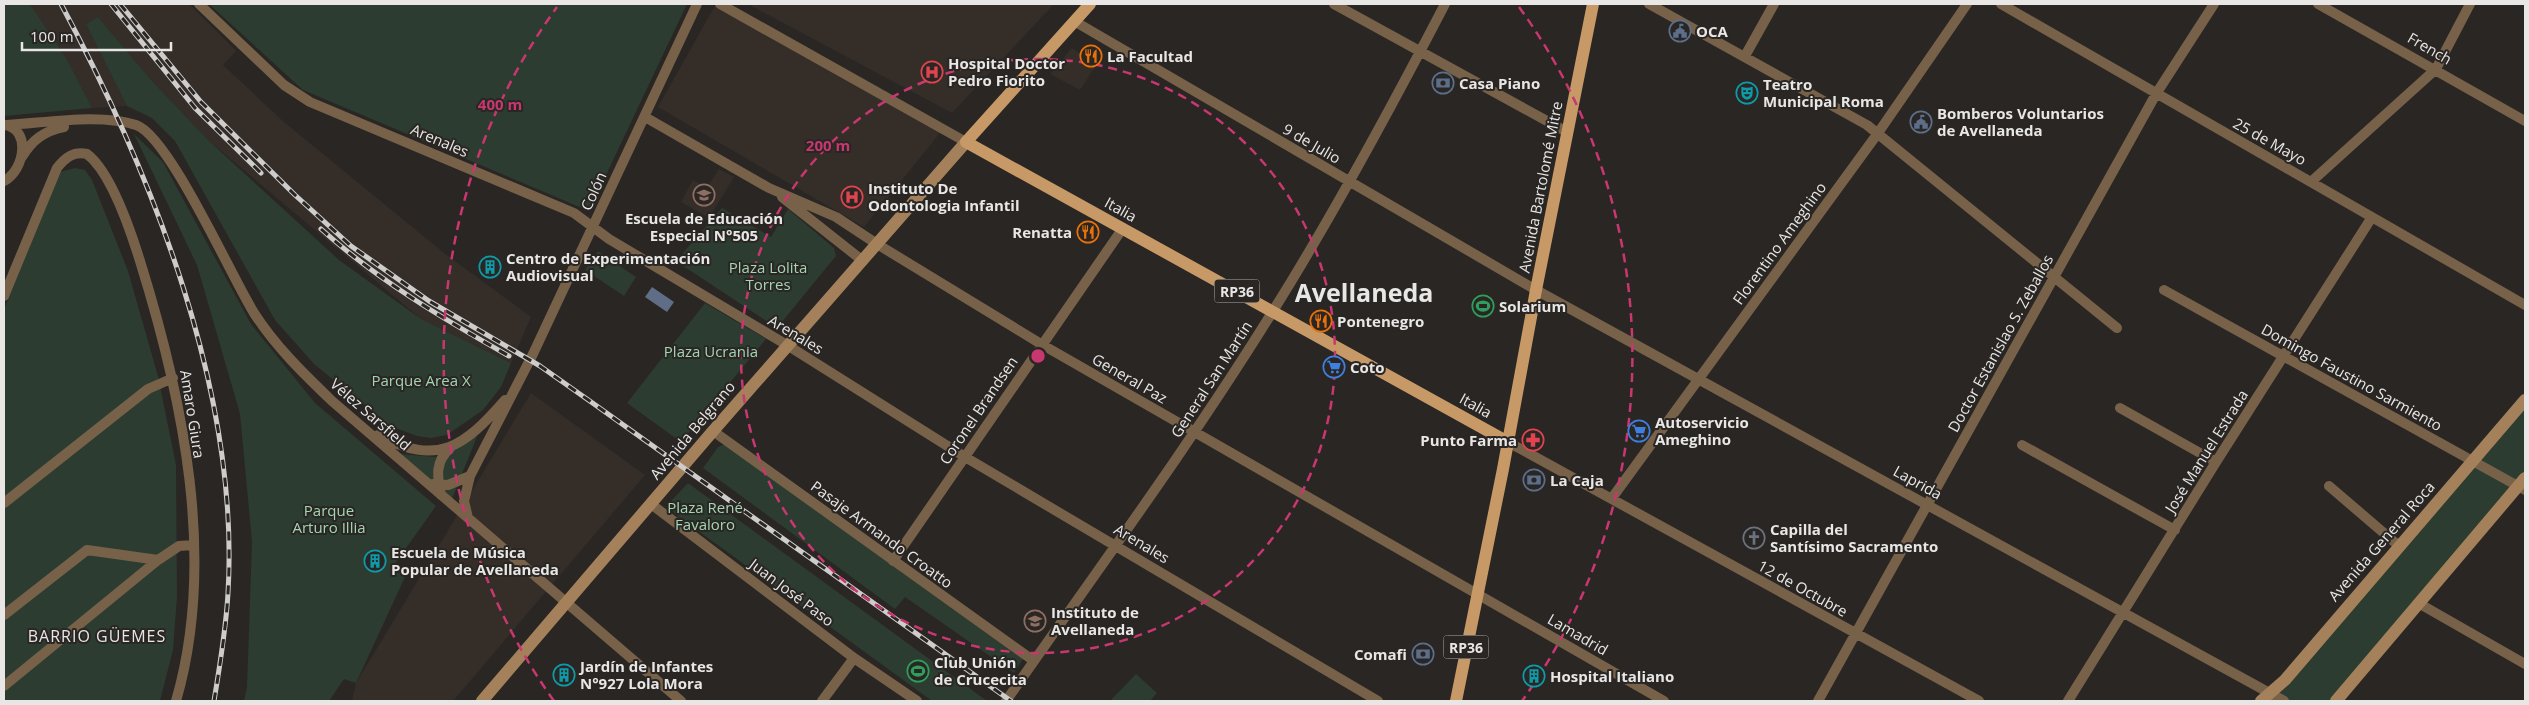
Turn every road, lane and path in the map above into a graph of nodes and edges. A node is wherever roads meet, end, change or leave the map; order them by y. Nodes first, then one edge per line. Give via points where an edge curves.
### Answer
1 (199, 4) edge
2 (697, 4) edge
3 (720, 4) edge
4 (1090, 4) edge
5 (1334, 4) edge
6 (1444, 4) edge
7 (1593, 4) edge
8 (1649, 4) edge
9 (1774, 4) edge
10 (1967, 4) edge
11 (2001, 4) edge
12 (2214, 4) edge
13 (2318, 4) edge
14 (2470, 4) edge
15 (1074, 21) junction
16 (1420, 50) junction
17 (1745, 56) junction
18 (2436, 69) junction
19 (2156, 94) junction
20 (645, 117) junction
21 (94, 120) junction
22 (2525, 121) edge
23 (6, 125) edge
24 (1567, 132) junction
25 (1878, 133) junction
26 (966, 142) junction
27 (22, 157) junction
28 (4, 181) edge
29 (2312, 181) junction
30 (1348, 182) junction
31 (769, 188) junction
32 (2372, 217) junction
33 (592, 227) junction
34 (1122, 228) junction
35 (877, 244) junction
36 (863, 260) junction
37 (2054, 277) junction
38 (1536, 290) junction
39 (2164, 290) dead end
40 (4, 296) edge
41 (2525, 305) edge
42 (1273, 311) junction
43 (2117, 328) dead end
44 (1041, 344) junction
45 (787, 345) junction
46 (2283, 357) junction
47 (173, 378) junction
48 (1699, 378) junction
49 (514, 390) junction
50 (2525, 400) edge
51 (2120, 408) dead end
52 (362, 426) junction
53 (713, 430) junction
54 (1195, 432) junction
55 (1508, 442) junction
56 (2022, 445) dead end
57 (450, 447) junction
58 (965, 456) junction
59 (2472, 460) junction
60 (2216, 462) junction
61 (470, 476) junction
62 (2523, 485) edge
63 (2329, 486) dead end
64 (440, 490) junction
65 (1612, 498) junction
66 (4, 503) edge
67 (651, 504) junction
68 (1927, 504) junction
69 (469, 519) junction
70 (2175, 530) junction
71 (193, 545) junction
72 (1116, 545) junction
73 (2399, 546) junction
74 (158, 560) junction
75 (893, 561) junction
76 (1477, 594) junction
77 (567, 603) junction
78 (2420, 604) junction
79 (2124, 613) junction
80 (4, 615) edge
81 (1855, 634) junction
82 (854, 658) junction
83 (1034, 661) junction
84 (2525, 664) edge
85 (4, 686) edge
86 (2265, 697) edge
87 (176, 701) edge
88 (482, 701) edge
89 (681, 701) edge
90 (822, 701) edge
91 (917, 701) edge
92 (1006, 701) edge
93 (1378, 701) edge
94 (1456, 701) edge
95 (1664, 701) edge
96 (1818, 701) edge
97 (1979, 701) edge
98 (2068, 701) edge
99 (2284, 701) edge
100 (2336, 701) edge

1 - 33 street, Arenales via 284,85 310,102 574,213
2 - 20 street, Colón
3 - 26 street, Italia
4 - 15 main road, Avenida Belgrano
5 - 16 street
6 - 16 street, General San Martín
7 - 24 main road, Avenida Bartolomé Mitre / RP36
8 - 17 street
9 - 17 street
10 - 25 street, Florentino Ameghino
11 - 19 street, 25 de Mayo
12 - 19 street, Doctor Estanislao S. Zeballos
13 - 18 street, French
14 - 18 street
15 - 26 main road, Avenida Belgrano
15 - 30 street, 9 de Julio
16 - 24 street
16 - 30 street, General San Martín
17 - 25 street
18 - 22 street, French
18 - 29 street
19 - 29 street, 25 de Mayo
19 - 37 street, Doctor Estanislao S. Zeballos
20 - 31 street, General Paz
20 - 33 street, Colón
21 - 23 street, Vélez Sarsfield
21 - 27 street, Vélez Sarsfield via 49,131 35,140
21 - 52 street, Vélez Sarsfield via 137,125 154,137 264,328 297,368
23 - 27 street via 20,140
24 - 38 main road, Avenida Bartolomé Mitre / RP36
25 - 37 street
25 - 48 street, Florentino Ameghino
26 - 34 main road, Italia / RP36
26 - 35 main road, Avenida Belgrano
27 - 28 street, Vélez Sarsfield via 14,174
29 - 32 street, 25 de Mayo
30 - 38 street, 9 de Julio
30 - 42 street, General San Martín
31 - 35 street, General Paz via 827,212
31 - 36 street, General Paz
32 - 41 street, 25 de Mayo
32 - 46 street, José Manuel Estrada
33 - 45 street, Arenales via 719,307
33 - 49 street, Colón
34 - 42 main road, Italia / RP36
34 - 44 street, Coronel Brandsen
35 - 36 main road, Avenida Belgrano
35 - 44 street, General Paz
36 - 45 main road, Avenida Belgrano
37 - 43 street
37 - 68 street, Doctor Estanislao S. Zeballos
38 - 48 street, Laprida
38 - 55 main road, Avenida Bartolomé Mitre / RP36
39 - 46 street, Domingo Faustino Sarmiento
40 - 47 street, Amaro Giura via 57,168 69,156 81,153 93,158 128,225
42 - 54 street, General San Martín
42 - 55 main road, Italia / RP36
44 - 54 street, General Paz
44 - 58 street, Coronel Brandsen
45 - 53 main road, Avenida Belgrano
45 - 58 street, Arenales
46 - 59 street, Domingo Faustino Sarmiento
46 - 60 street, José Manuel Estrada
47 - 66 street via 148,390
47 - 71 street, Amaro Giura via 183,436
48 - 65 street, Florentino Ameghino
48 - 68 street, Laprida
49 - 57 street, Colón via 481,424
49 - 61 street, Colón
50 - 59 main road, Avenida General Roca
51 - 60 street
52 - 57 street, Colón via 415,451
52 - 64 street, Vélez Sarsfield via 427,483
53 - 67 main road, Avenida Belgrano
53 - 75 street, Pasaje Armando Croatto
54 - 72 street, General San Martín
54 - 76 street, General Paz
55 - 65 street, 12 de Octubre
55 - 76 main road, Avenida Bartolomé Mitre / RP36
56 - 70 street
57 - 64 street via 440,459 437,476
58 - 72 street, Arenales
58 - 75 street, Coronel Brandsen
59 - 62 street, Domingo Faustino Sarmiento
59 - 73 main road, Avenida General Roca
60 - 70 street, José Manuel Estrada
61 - 64 street
61 - 69 street, Colón via 464,501
62 - 78 main road
63 - 73 street
64 - 69 street, Vélez Sarsfield
65 - 81 street, 12 de Octubre
67 - 77 main road, Avenida Belgrano
67 - 82 street, Juan José Paso
68 - 79 street, Laprida
68 - 81 street, Doctor Estanislao S. Zeballos
69 - 77 street, Vélez Sarsfield
70 - 79 street, José Manuel Estrada
71 - 74 street via 179,546
71 - 87 street, Amaro Giura via 194,597 189,646
72 - 83 street, General San Martín
72 - 93 street, Arenales
73 - 86 main road, Avenida General Roca via 2285,680
74 - 80 street via 87,550
74 - 85 street
75 - 83 street, Pasaje Armando Croatto
76 - 94 main road, Avenida Bartolomé Mitre / RP36
76 - 95 street, Lamadrid
77 - 88 main road, Avenida Belgrano
77 - 89 street, Vélez Sarsfield
78 - 84 street
78 - 100 main road
79 - 86 street, Laprida
79 - 98 street, José Manuel Estrada
81 - 96 street, Doctor Estanislao S. Zeballos
81 - 97 street, 12 de Octubre
82 - 90 street
82 - 91 street, Juan José Paso
83 - 92 street, General San Martín
86 - 99 street, Laprida

